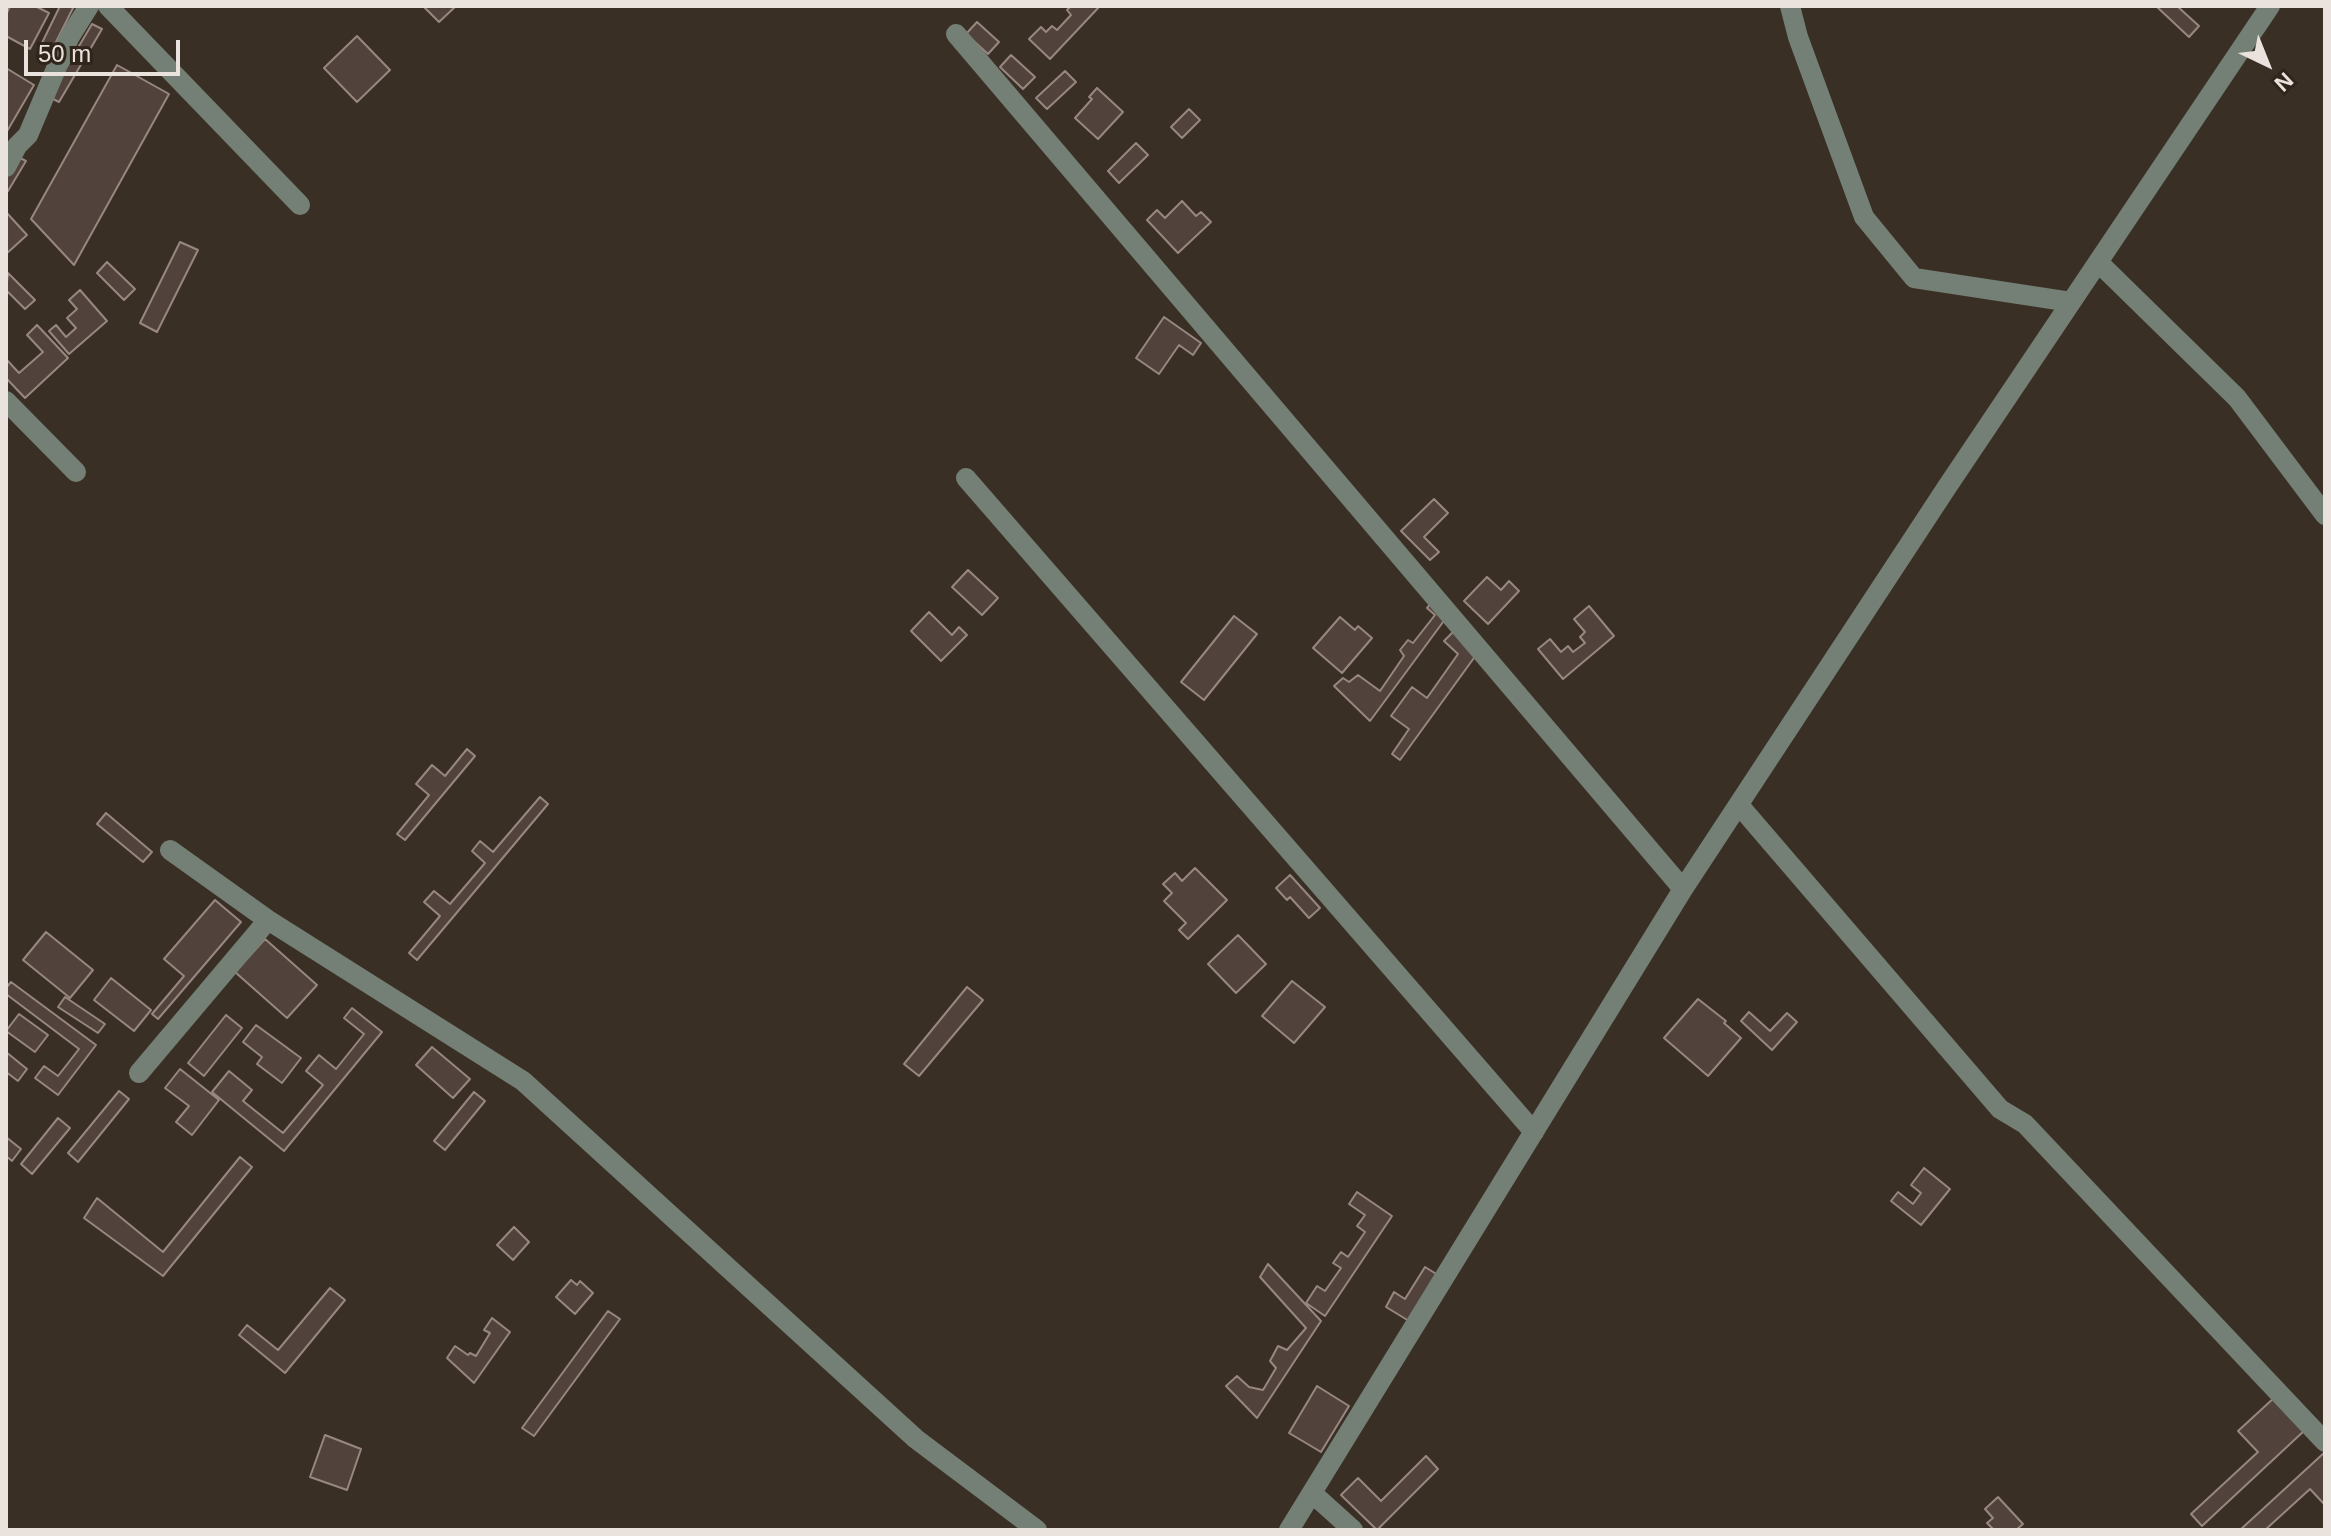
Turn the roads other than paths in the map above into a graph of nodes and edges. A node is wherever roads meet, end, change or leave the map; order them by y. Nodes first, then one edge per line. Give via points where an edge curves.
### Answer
1 (89, 6) edge
2 (108, 6) edge
3 (1790, 6) edge
4 (2270, 6) edge
5 (956, 34) dead end
6 (6, 167) edge
7 (300, 205) dead end
8 (2098, 262) junction
9 (2071, 302) junction
10 (6, 401) edge
11 (76, 472) dead end
12 (966, 478) dead end
13 (2325, 515) edge
14 (1739, 805) junction
15 (170, 850) dead end
16 (1683, 889) junction
17 (268, 920) junction
18 (139, 1073) dead end
19 (1534, 1132) junction
20 (2325, 1442) edge
21 (1312, 1493) junction
22 (1037, 1530) edge
23 (1289, 1530) edge
24 (1353, 1530) edge

1 - 6 street via 69,38 28,135
2 - 7 street
3 - 9 street via 1864,217 1914,278
4 - 8 street
5 - 16 street
8 - 9 street
8 - 13 street via 2237,398
9 - 14 street
10 - 11 street
12 - 19 street
14 - 16 street
14 - 20 street via 2000,1109 2025,1124
15 - 17 street
16 - 19 street
17 - 18 street
17 - 22 street via 523,1081 916,1439
19 - 21 street
21 - 23 street
21 - 24 street

